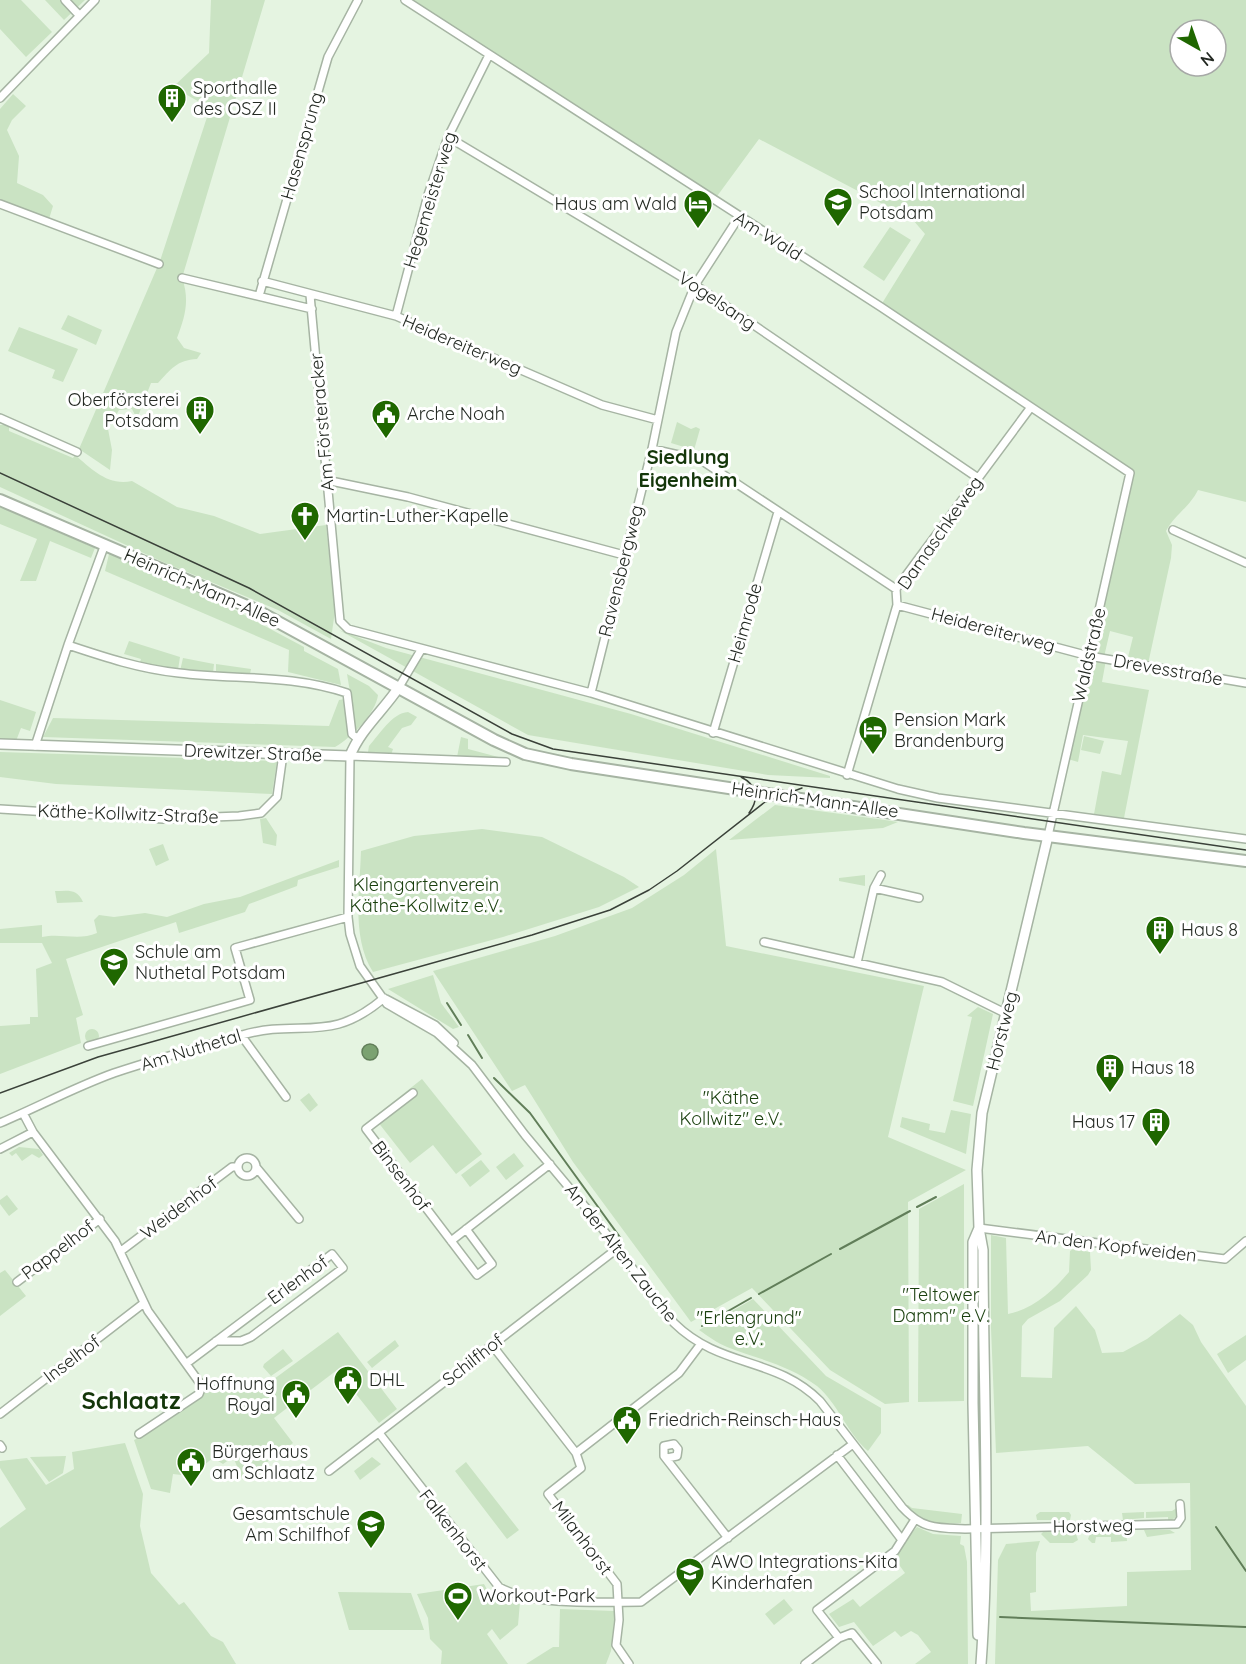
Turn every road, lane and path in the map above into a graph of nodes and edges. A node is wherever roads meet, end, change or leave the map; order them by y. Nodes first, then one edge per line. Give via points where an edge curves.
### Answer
1 (65, 0) edge
2 (95, 0) edge
3 (358, 0) edge
4 (405, 0) edge
5 (79, 15) junction
6 (489, 55) junction
7 (0, 84) edge
8 (6, 91) junction
9 (0, 98) edge
10 (448, 137) junction
11 (0, 204) edge
12 (739, 217) junction
13 (159, 264) dead end
14 (182, 278) dead end
15 (262, 281) junction
16 (695, 285) junction
17 (310, 295) junction
18 (259, 296) junction
19 (312, 309) junction
20 (396, 316) junction
21 (1031, 407) junction
22 (0, 418) edge
23 (658, 420) junction
24 (652, 449) junction
25 (77, 452) dead end
26 (1130, 474) joint
27 (978, 478) junction
28 (326, 480) junction
29 (0, 500) edge
30 (778, 512) junction
31 (1173, 530) dead end
32 (105, 544) junction
33 (624, 555) junction
34 (1246, 563) edge
35 (896, 589) junction
36 (897, 605) junction
37 (340, 621) joint
38 (68, 645) junction
39 (421, 650) junction
40 (1089, 656) junction
41 (1246, 683) edge
42 (399, 687) junction
43 (591, 693) junction
44 (713, 733) junction
45 (358, 738) junction
46 (0, 744) edge
47 (35, 747) junction
48 (283, 754) junction
49 (350, 756) junction
50 (506, 762) dead end
51 (847, 775) junction
52 (0, 809) edge
53 (1054, 812) junction
54 (1048, 836) junction
55 (1246, 839) edge
56 (1246, 861) edge
57 (881, 874) dead end
58 (874, 888) junction
59 (919, 898) dead end
60 (348, 917) junction
61 (764, 942) dead end
62 (856, 963) junction
63 (384, 998) junction
64 (1006, 1014) junction
65 (241, 1035) junction
66 (88, 1046) dead end
67 (413, 1093) dead end
68 (286, 1096) dead end
69 (23, 1113) junction
70 (0, 1123) edge
71 (33, 1132) junction
72 (0, 1149) edge
73 (550, 1164) junction
74 (238, 1167) junction
75 (256, 1167) junction
76 (100, 1219) junction
77 (298, 1219) dead end
78 (979, 1228) junction
79 (466, 1229) junction
80 (451, 1241) junction
81 (1246, 1241) edge
82 (618, 1248) junction
83 (121, 1251) junction
84 (17, 1282) dead end
85 (144, 1304) junction
86 (216, 1341) junction
87 (492, 1345) junction
88 (700, 1345) junction
89 (187, 1363) junction
90 (0, 1414) edge
91 (379, 1433) junction
92 (139, 1434) dead end
93 (853, 1444) junction
94 (576, 1453) junction
95 (837, 1455) junction
96 (667, 1458) dead end
97 (329, 1471) dead end
98 (1180, 1503) dead end
99 (914, 1521) junction
100 (976, 1528) junction
101 (987, 1528) junction
102 (728, 1538) junction
103 (902, 1540) junction
104 (618, 1602) junction
105 (839, 1638) junction
106 (630, 1664) edge
107 (805, 1664) edge
108 (878, 1664) edge
109 (980, 1664) edge

1 - 5 street
2 - 5 street
3 - 15 street, Hasensprung via 328,57
4 - 6 street, Am Wald
5 - 8 street
6 - 10 street, Hegemeisterweg
6 - 12 street, Am Wald
7 - 8 street
8 - 9 street
10 - 16 street, Vogelsang
10 - 20 street, Hegemeisterweg via 428,195
11 - 13 street
12 - 16 street, Ravensbergweg
12 - 21 street, Am Wald
14 - 18 street
15 - 17 street, Heidereiterweg
15 - 18 street, Hasensprung
16 - 23 street, Ravensbergweg via 676,332
16 - 27 street, Vogelsang
17 - 19 street, Am Försteracker
17 - 20 street, Heidereiterweg
18 - 19 street
19 - 28 street, Am Försteracker
20 - 23 street, Heidereiterweg via 602,405
21 - 26 street, Am Wald
21 - 27 street, Damaschkeweg
22 - 25 street
23 - 24 street, Ravensbergweg
24 - 30 street via 701,460
24 - 33 street, Ravensbergweg
26 - 40 street, Waldstraße
27 - 35 street, Damaschkeweg
28 - 33 street
28 - 37 street, Am Försteracker
29 - 32 main road, Heinrich-Mann-Allee
30 - 35 street
30 - 44 street, Heimrode
31 - 34 street
32 - 38 street
32 - 42 main road, Heinrich-Mann-Allee via 235,600
33 - 43 street, Ravensbergweg
35 - 36 street, Damaschkeweg
36 - 40 street, Heidereiterweg
36 - 51 street, Damaschkeweg
37 - 39 street, Heinrich-Mann-Allee via 348,629
38 - 45 street via 138,667 317,683 347,693 352,734
38 - 47 street
39 - 42 street
39 - 43 street, Heinrich-Mann-Allee
40 - 41 street, Drevesstraße
40 - 53 street, Waldstraße
42 - 45 street, An der Alten Zauche
42 - 54 main road, Heinrich-Mann-Allee via 509,747 547,759
43 - 44 street, Heinrich-Mann-Allee
44 - 51 street, Heinrich-Mann-Allee
45 - 49 street, An der Alten Zauche
46 - 47 street, Drewitzer Straße
47 - 48 street, Drewitzer Straße
48 - 49 street, Drewitzer Straße
48 - 52 street, Käthe-Kollwitz-Straße via 277,797 261,813 164,819
49 - 50 street, Drewitzer Straße
49 - 60 street, An der Alten Zauche
51 - 53 street, Heinrich-Mann-Allee via 938,798
53 - 54 street, Waldstraße
53 - 55 street, Heinrich-Mann-Allee
54 - 56 main road, Heinrich-Mann-Allee
54 - 64 street, Horstweg
57 - 58 street
58 - 59 street
58 - 62 street
60 - 63 street, An der Alten Zauche via 360,966
60 - 66 street via 235,948 250,1000
61 - 62 street
62 - 64 street via 942,982
63 - 65 street, Am Nuthetal via 363,1015 343,1024 318,1029 270,1027
63 - 73 street, An der Alten Zauche via 393,1009 437,1033 462,1054
64 - 78 street, Horstweg via 982,1113
65 - 68 street
65 - 69 street, Am Nuthetal via 113,1074
67 - 80 street, Binsenhof via 366,1129
69 - 70 street, Am Nuthetal
69 - 71 street
71 - 72 street
71 - 76 street
73 - 79 street
73 - 82 street, An der Alten Zauche
74 - 75 street, Weidenhof via 241,1160 249,1158
74 - 75 street, Weidenhof via 245,1176 253,1174
74 - 83 street, Weidenhof via 232,1167
75 - 77 street
76 - 83 street
76 - 84 street, Pappelhof
78 - 81 street, An den Kopfweiden via 1225,1259
78 - 100 street, Horstweg via 973,1242
78 - 101 street, Horstweg
79 - 80 street
79 - 80 street, Binsenhof via 492,1264 477,1275
82 - 87 street, Schilfhof
82 - 88 street, An der Alten Zauche via 674,1323
83 - 85 street
85 - 89 street
85 - 90 street, Inselhof
86 - 86 street, Erlenhof via 251,1337 343,1268 332,1254
86 - 89 street, Erlenhof
87 - 91 street, Schilfhof
87 - 94 street
88 - 93 street, An der Alten Zauche via 727,1358 777,1371 806,1388
88 - 94 street via 679,1373
89 - 92 street via 201,1382 202,1390
91 - 97 street, Schilfhof
91 - 104 street, Falkenhorst via 499,1587 524,1597
93 - 95 street, Falkenhorst
93 - 99 street, An der Alten Zauche
94 - 104 street, Milanhorst via 581,1468 548,1494 617,1584
95 - 102 street, Falkenhorst
95 - 103 street
96 - 102 street
98 - 101 street, Horstweg via 1181,1518 1177,1524
99 - 100 street via 930,1527
99 - 103 street
100 - 101 street, Horstweg
100 - 109 street, Horstweg
101 - 109 street, Horstweg
102 - 104 street, Falkenhorst via 641,1602
103 - 105 street via 895,1551 818,1611
104 - 106 street via 616,1645
105 - 107 street
105 - 108 street via 852,1633

